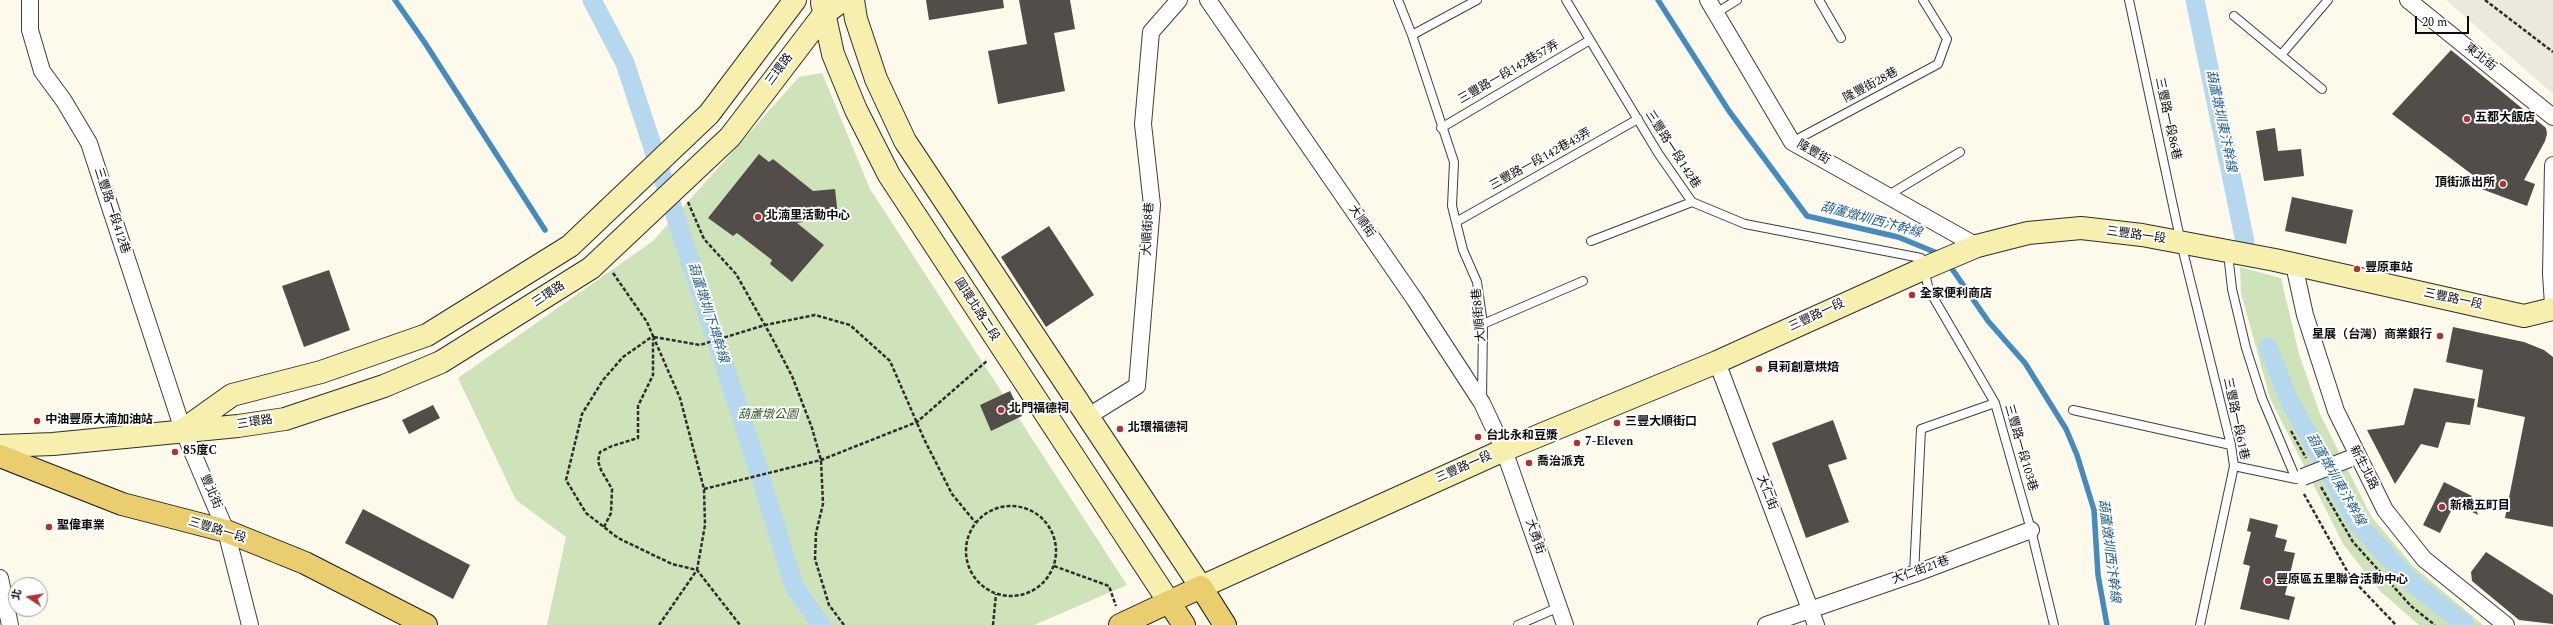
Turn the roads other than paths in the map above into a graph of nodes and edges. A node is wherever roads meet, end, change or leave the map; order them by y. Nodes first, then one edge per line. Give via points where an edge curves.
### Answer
1 (30, 0) edge
2 (795, 0) edge
3 (843, 0) edge
4 (853, 0) edge
5 (1179, 0) edge
6 (1208, 0) edge
7 (1398, 0) edge
8 (1477, 0) edge
9 (1566, 0) edge
10 (1737, 0) edge
11 (1819, 0) edge
12 (1923, 0) edge
13 (2129, 0) edge
14 (2328, 0) edge
15 (2408, 0) edge
16 (1712, 6) edge
17 (823, 7) edge
18 (2234, 16) dead end
19 (1412, 35) junction
20 (1841, 38) dead end
21 (1590, 40) junction
22 (2281, 55) junction
23 (2322, 89) dead end
24 (2553, 117) edge
25 (1638, 120) junction
26 (1441, 128) junction
27 (1792, 142) junction
28 (1960, 152) dead end
29 (2552, 169) edge
30 (1887, 196) junction
31 (1692, 202) junction
32 (1456, 222) junction
33 (2552, 236) edge
34 (1592, 241) dead end
35 (2181, 243) junction
36 (1977, 246) junction
37 (2228, 251) junction
38 (2294, 265) junction
39 (1925, 268) junction
40 (1583, 281) dead end
41 (2553, 305) edge
42 (2553, 308) edge
43 (1483, 324) junction
44 (427, 335) junction
45 (441, 362) junction
46 (1717, 362) junction
47 (1995, 403) junction
48 (1482, 404) junction
49 (2074, 410) dead end
50 (1087, 417) junction
51 (183, 430) junction
52 (2231, 445) junction
53 (0, 446) edge
54 (1504, 450) junction
55 (0, 456) edge
56 (2353, 457) junction
57 (2234, 466) junction
58 (2299, 478) junction
59 (2031, 530) junction
60 (226, 531) junction
61 (1914, 574) junction
62 (0, 578) edge
63 (1201, 587) junction
64 (1169, 602) junction
65 (1559, 607) junction
66 (1810, 610) junction
67 (1121, 624) edge
68 (10, 625) edge
69 (250, 625) edge
70 (426, 625) edge
71 (1184, 625) edge
72 (1225, 625) edge
73 (1518, 625) edge
74 (1553, 625) edge
75 (1565, 625) edge
76 (1766, 625) edge
77 (1816, 625) edge
78 (2054, 625) edge
79 (2200, 625) edge
80 (2506, 625) edge

1 - 51 street, 三豐路一段412巷 via 30,30 42,71 64,101 89,143
2 - 44 street, 三環路 via 709,114 570,246
3 - 17 street, 三環路
4 - 50 street via 856,18 876,79 905,141
5 - 50 street, 大順街8巷 via 1151,32 1143,124 1152,205 1137,386
6 - 48 street, 大順街 via 1415,300
7 - 19 lane, 大順街8巷
8 - 19 lane
9 - 21 lane, 三豐路一段142巷
10 - 16 lane
11 - 20 lane
12 - 27 lane, 隆豐街28巷 via 1947,39 1938,64
13 - 35 lane, 三豐路一段86巷
14 - 22 lane
15 - 24 street, 東北街
16 - 27 street, 隆豐街
17 - 45 street, 三環路 via 730,137 680,186 591,268
17 - 64 street, 圓環北路二段 via 834,54 853,103 889,175
18 - 22 lane
19 - 26 lane, 大順街8巷
21 - 25 lane, 三豐路一段142巷
21 - 26 lane, 三豐路一段142巷57弄
22 - 23 lane
25 - 31 lane, 三豐路一段142巷
25 - 32 lane, 三豐路一段142巷43弄
26 - 32 lane, 大順街8巷 via 1454,162 1452,206
27 - 30 street, 隆豐街
28 - 30 lane
29 - 33 street
30 - 36 street, 隆豐街
31 - 34 lane
31 - 39 lane, 三豐路一段142巷 via 1745,224 1921,258
32 - 43 lane, 大順街8巷 via 1463,250 1477,282
33 - 41 street
35 - 36 street, 三豐路一段 via 2142,235 2081,228 2028,233
35 - 37 street, 三豐路一段
35 - 52 lane, 三豐路一段61巷
36 - 39 street, 三豐路一段
37 - 38 street, 三豐路一段
37 - 58 lane via 2232,289 2246,348 2262,398
38 - 42 street, 三豐路一段 via 2524,316
38 - 56 street, 新生北路 via 2318,363
39 - 46 street, 三豐路一段
39 - 47 lane, 三豐路一段103巷 via 1929,290
40 - 43 lane
43 - 48 lane, 大順街8巷
44 - 45 street
44 - 51 street, 三環路 via 321,372 232,395
45 - 51 street, 三環路 via 384,386 285,419
46 - 54 street, 三豐路一段
46 - 66 street, 大仁街
47 - 59 lane, 三豐路一段103巷
47 - 61 lane via 1921,429
48 - 54 street, 大順街
49 - 52 lane
50 - 63 street
51 - 53 street, 三環路 via 53,444
51 - 60 street, 豐北街
52 - 57 lane, 三豐路一段61巷
54 - 63 street, 三豐路一段
54 - 65 street, 大勇街
55 - 60 main road, 三豐路一段 via 122,504
56 - 58 street, bridge
56 - 80 street, 新生北路 via 2385,510 2424,559
57 - 58 lane
57 - 79 lane, 三豐路一段61巷
59 - 61 street, 大仁街21巷
59 - 78 lane, 三豐路一段103巷
60 - 69 street, 豐北街
60 - 70 main road, 三豐路一段 via 305,563
61 - 66 street, 大仁街21巷
62 - 68 street
63 - 64 main road, 三豐路一段
63 - 72 main road
64 - 67 main road, 三豐路一段
64 - 71 main road
65 - 73 lane
65 - 74 street
65 - 75 street, 大勇街
66 - 76 street, 大仁街21巷
66 - 77 street, 大仁街

